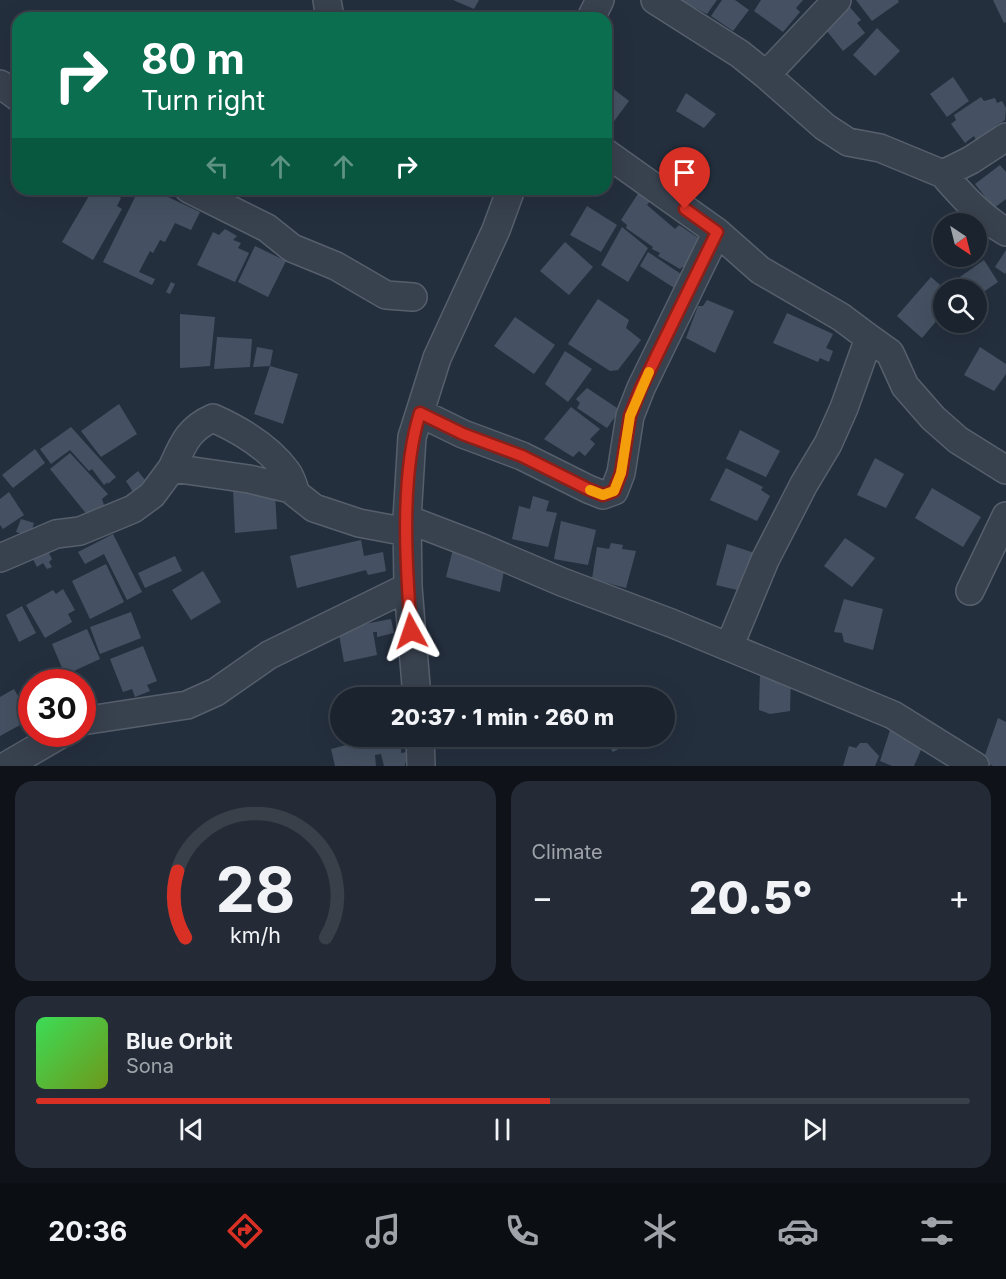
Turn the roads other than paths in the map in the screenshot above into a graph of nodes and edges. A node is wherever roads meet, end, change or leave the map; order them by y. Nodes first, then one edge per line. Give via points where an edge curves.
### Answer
1 (655, 0) edge
2 (837, 0) edge
3 (766, 75) junction
4 (1006, 137) edge
5 (612, 157) edge
6 (944, 174) junction
7 (201, 195) edge
8 (509, 195) edge
9 (717, 232) junction
10 (1006, 232) edge
11 (413, 297) dead end
12 (869, 338) junction
13 (420, 413) junction
14 (1002, 461) edge
15 (172, 468) junction
16 (296, 494) junction
17 (1006, 516) edge
18 (407, 526) junction
19 (0, 558) edge
20 (408, 587) junction
21 (970, 591) dead end
22 (729, 647) junction
23 (416, 687) edge
24 (96, 719) edge
25 (40, 747) edge
26 (420, 747) edge
27 (11, 765) edge
28 (421, 766) edge
29 (975, 766) edge

1 - 3 street
2 - 3 street
3 - 6 street via 848,142 880,148
4 - 6 street
5 - 9 street
6 - 10 street via 966,201
7 - 11 street via 267,228 292,248 336,266 386,295
8 - 13 street via 437,358
9 - 12 street via 760,270
9 - 13 street via 641,388 630,416 621,473 614,491 603,495 588,489
12 - 14 street via 890,353 905,386 933,418 958,440
12 - 22 street via 828,444 765,560
13 - 18 street via 412,437
15 - 16 street via 249,479
15 - 16 street via 184,440 200,424 213,418 259,444 288,472
15 - 19 street via 152,495 133,509 80,531 56,534
16 - 18 street via 314,508 359,523
17 - 21 street
18 - 20 street
18 - 22 street
20 - 23 street
20 - 24 street via 269,655 216,692 187,705
22 - 29 street via 893,715
25 - 27 street
26 - 28 street

